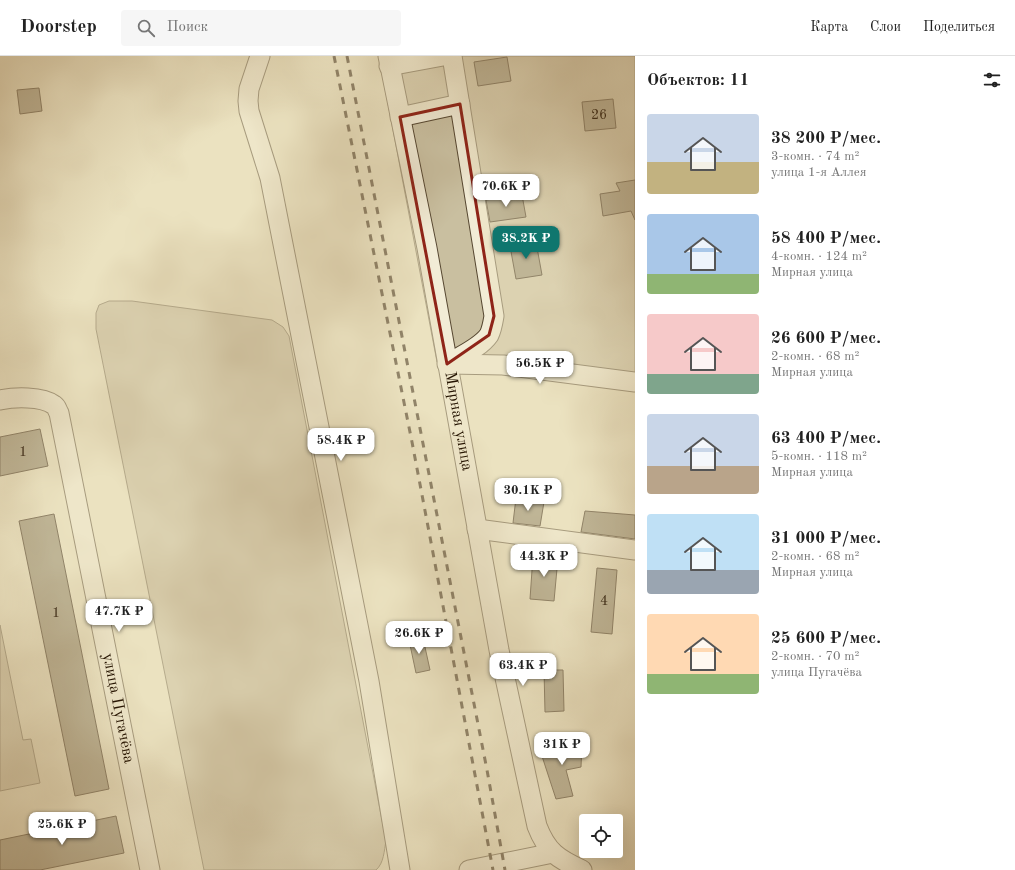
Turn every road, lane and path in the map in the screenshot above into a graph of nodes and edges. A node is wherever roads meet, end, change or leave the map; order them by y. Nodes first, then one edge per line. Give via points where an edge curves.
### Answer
1 (260, 56) edge
2 (443, 56) edge
3 (452, 56) edge
4 (389, 61) edge
5 (460, 104) junction
6 (400, 117) junction
7 (447, 364) junction
8 (635, 382) edge
9 (0, 400) edge
10 (477, 529) junction
11 (635, 550) edge
12 (557, 861) edge
13 (150, 870) edge
14 (400, 870) edge
15 (469, 870) edge
16 (582, 870) edge

1 - 14 street via 249,89 249,111 271,185 369,681
2 - 4 street
3 - 5 street
4 - 6 street, Мирная улица
5 - 6 street
5 - 7 street via 494,316 489,335
6 - 7 street, Мирная улица via 427,248
7 - 8 street via 503,365
7 - 10 street, Мирная улица
9 - 13 street, улица Пугачёва via 23,398 48,402 56,406 59,413
10 - 11 street
10 - 12 street, Мирная улица via 499,650 537,826
12 - 15 street
12 - 16 street

